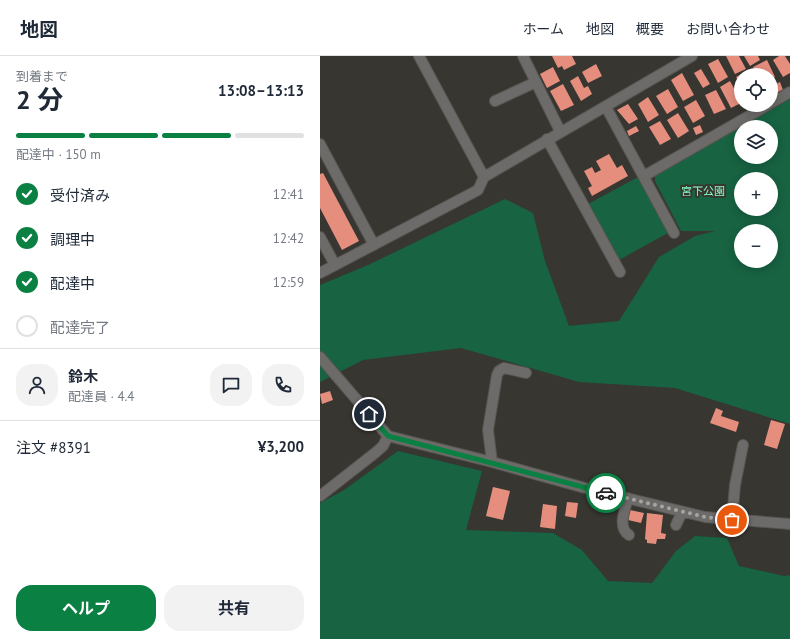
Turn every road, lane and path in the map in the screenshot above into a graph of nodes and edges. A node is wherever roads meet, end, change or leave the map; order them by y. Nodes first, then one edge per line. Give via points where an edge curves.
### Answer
1 (419, 56) edge
2 (523, 56) edge
3 (692, 56) edge
4 (536, 82) junction
5 (790, 92) edge
6 (778, 99) edge
7 (495, 101) dead end
8 (606, 107) junction
9 (756, 112) edge
10 (560, 132) junction
11 (547, 139) junction
12 (320, 144) edge
13 (644, 176) junction
14 (484, 177) junction
15 (674, 234) dead end
16 (320, 237) edge
17 (374, 245) junction
18 (335, 265) junction
19 (620, 272) dead end
20 (320, 273) edge
21 (320, 357) edge
22 (526, 373) dead end
23 (388, 436) junction
24 (743, 444) dead end
25 (492, 462) junction
26 (320, 496) edge
27 (628, 498) junction
28 (682, 512) junction
29 (732, 520) junction
30 (790, 524) edge
31 (676, 525) dead end
32 (629, 535) dead end

1 - 14 street
2 - 4 street
3 - 8 street
4 - 7 street
4 - 10 street
5 - 6 street
8 - 10 street
8 - 13 street
9 - 13 street
10 - 11 street
11 - 14 street
11 - 19 street
12 - 17 street
13 - 15 street
14 - 17 street via 478,190
16 - 18 street
17 - 18 street
18 - 20 street
21 - 23 street
22 - 25 street via 504,368 496,375 488,430
23 - 25 street
23 - 26 street via 383,446
24 - 29 street via 735,485
25 - 27 street
27 - 28 street
27 - 32 street via 622,522 624,530
28 - 29 street
28 - 31 street
29 - 30 street

